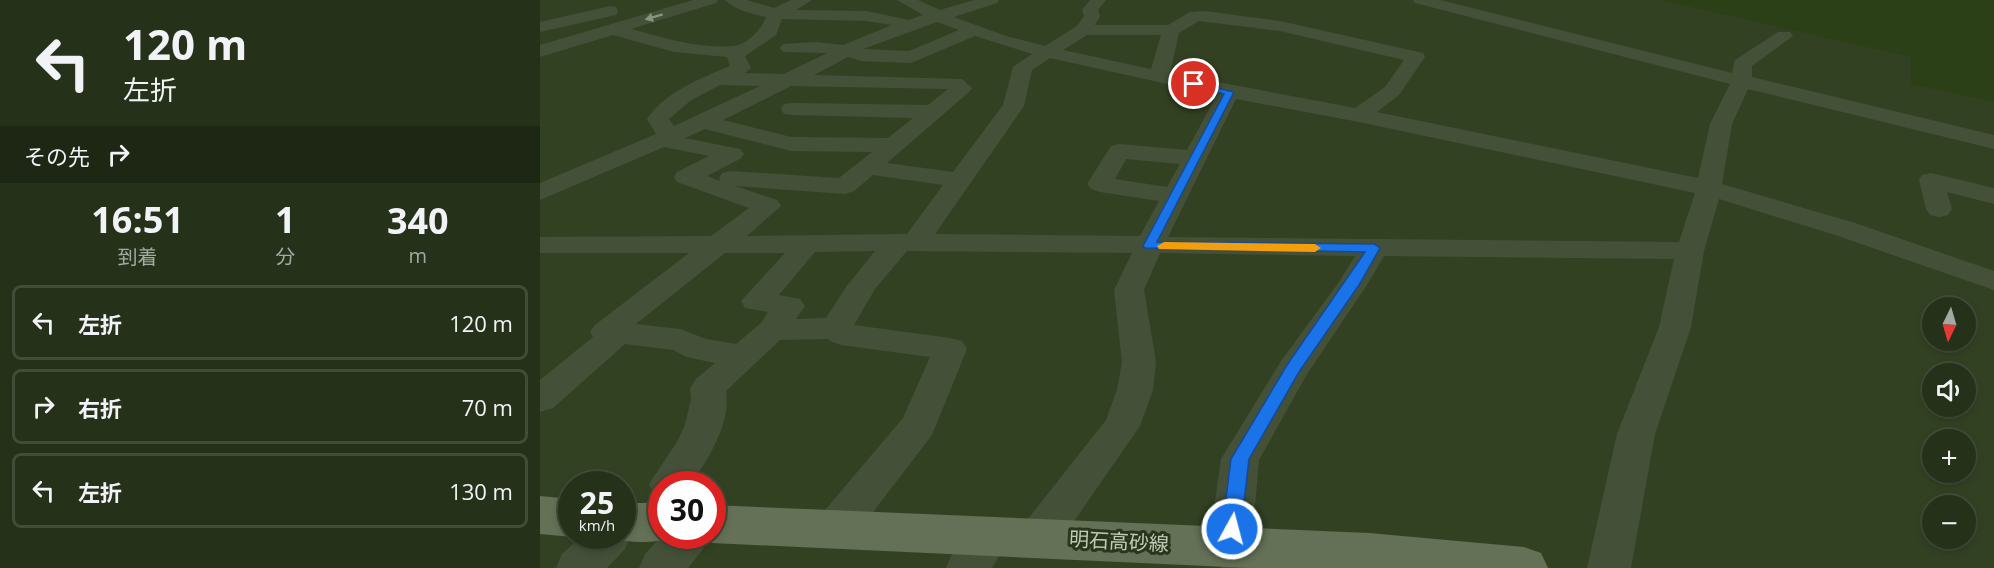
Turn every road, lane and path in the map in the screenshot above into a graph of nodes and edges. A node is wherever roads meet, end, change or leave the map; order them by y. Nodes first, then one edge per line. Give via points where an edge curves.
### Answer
1 (710, 0) edge
2 (734, 0) edge
3 (804, 0) edge
4 (905, 0) edge
5 (991, 0) edge
6 (1098, 0) edge
7 (1421, 0) edge
8 (629, 6) dead end
9 (1517, 6) dead end
10 (1207, 8) edge
11 (775, 14) junction
12 (940, 17) junction
13 (909, 25) junction
14 (540, 27) edge
15 (612, 29) junction
16 (975, 30) junction
17 (1083, 30) junction
18 (1171, 30) junction
19 (1784, 36) dead end
20 (789, 48) dead end
21 (540, 51) edge
22 (845, 51) junction
23 (739, 52) junction
24 (1047, 52) junction
25 (1742, 73) junction
26 (1159, 76) junction
27 (718, 79) junction
28 (784, 81) junction
29 (840, 82) junction
30 (1229, 92) junction
31 (792, 108) junction
32 (932, 112) junction
33 (1359, 115) junction
34 (703, 122) junction
35 (748, 133) junction
36 (670, 136) junction
37 (1994, 142) edge
38 (791, 144) junction
39 (892, 145) junction
40 (1195, 158) junction
41 (866, 167) junction
42 (960, 180) junction
43 (722, 183) junction
44 (1708, 188) junction
45 (540, 192) edge
46 (1175, 196) junction
47 (1994, 196) edge
48 (1939, 209) dead end
49 (809, 242) junction
50 (907, 242) junction
51 (540, 245) edge
52 (720, 246) junction
53 (1149, 246) junction
54 (1374, 248) junction
55 (1690, 251) junction
56 (1994, 281) edge
57 (837, 328) junction
58 (772, 330) junction
59 (618, 333) junction
60 (743, 356) junction
61 (540, 399) edge
62 (677, 471) edge
63 (648, 508) edge
64 (540, 515) edge
65 (558, 517) edge
66 (636, 518) edge
67 (726, 525) edge
68 (836, 529) junction
69 (1039, 537) junction
70 (600, 549) edge
71 (677, 549) edge
72 (979, 552) edge
73 (1240, 558) edge
74 (578, 568) edge
75 (661, 568) edge
76 (1524, 568) edge
77 (1609, 568) edge

1 -> 15 street
2 - 11 street
3 - 11 street
4 - 12 street
5 - 12 street
6 - 17 street
7 - 25 street
8 - 14 street
9 - 25 street
10 - 18 street
10 - 33 street via 1416,57 1392,91
11 - 13 street via 890,17
11 - 23 street via 770,31
12 - 13 street
12 - 16 street
13 - 22 street
15 - 21 street
15 - 23 street via 674,47
16 - 22 street via 911,57
16 - 24 street
17 - 18 street
17 - 24 street
18 - 26 street
19 - 25 street
20 - 22 street via 815,46
22 - 28 street
23 - 27 street via 736,56 741,68
24 - 26 street
24 - 42 street via 1023,67 1013,106
25 - 37 street
25 - 44 street via 1720,124
26 - 30 street
27 - 28 street
27 - 36 street via 684,95 660,113 658,119
28 - 29 street
28 - 34 street
29 - 31 street
29 - 32 street via 955,83 962,88
30 - 33 street
30 - 40 street
31 - 32 street
31 - 35 street
32 - 39 street
33 - 44 street
34 - 35 street
34 - 36 street
35 - 38 street
36 - 43 street via 672,141 732,154 686,177
36 - 45 street
38 - 39 street
38 - 43 street
39 - 41 street
40 - 46 street
40 - 46 street via 1119,151 1100,184
41 - 42 street
41 - 43 street via 845,186
42 - 50 street
43 - 52 street via 768,206
44 - 55 street
44 - 56 street via 1845,228
46 - 53 street
47 - 48 street via 1931,180
49 - 50 street
49 - 52 street
49 - 58 street via 756,301 789,306
50 - 53 street
50 - 57 street via 856,293
51 - 52 street
52 - 59 street via 606,332
53 - 54 street
53 - 69 street via 1129,290 1139,362 1135,390 1122,426
54 - 55 street
54 - 73 street via 1293,369 1240,459 1232,529
55 - 77 street via 1675,327 1636,434
57 - 58 street
57 - 68 street via 841,334 950,349 919,425
58 - 60 street
59 - 60 street via 680,340 699,349
59 - 61 street
60 - 62 street via 708,388 711,397 699,436
63 - 66 street
64 - 65 main road
67 - 68 main road, 明石高砂線
68 - 72 main road, 明石高砂線
69 - 72 main road, 明石高砂線
69 - 73 main road, 明石高砂線
70 - 74 street
71 - 75 street
73 - 76 main road, 明石高砂線 via 1369,554

